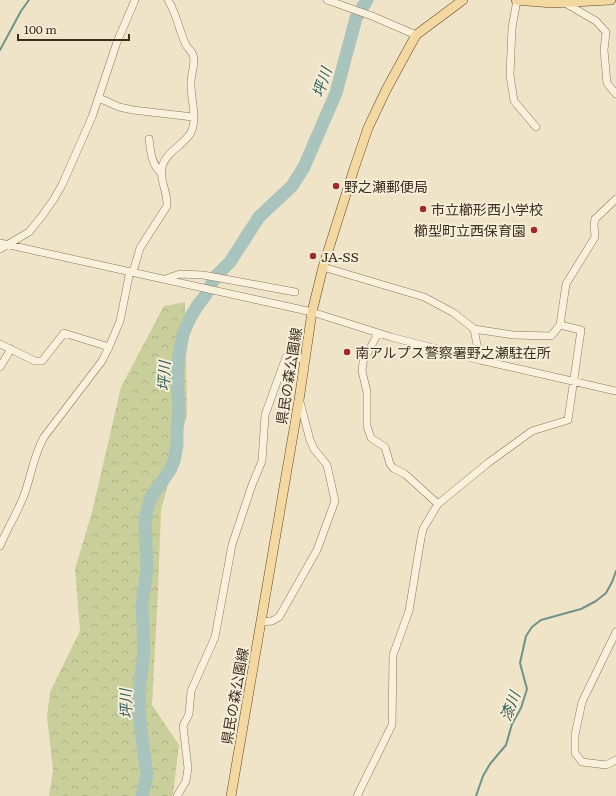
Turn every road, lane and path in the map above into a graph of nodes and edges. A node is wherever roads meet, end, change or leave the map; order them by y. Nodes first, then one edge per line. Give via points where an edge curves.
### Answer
1 (135, 0) edge
2 (168, 0) edge
3 (464, 0) edge
4 (516, 0) edge
5 (611, 0) edge
6 (331, 1) edge
7 (552, 2) edge
8 (565, 3) junction
9 (416, 35) junction
10 (616, 94) edge
11 (99, 98) junction
12 (193, 117) junction
13 (536, 127) dead end
14 (149, 140) dead end
15 (161, 174) junction
16 (616, 199) edge
17 (0, 243) edge
18 (8, 244) junction
19 (0, 249) edge
20 (323, 267) junction
21 (131, 272) junction
22 (165, 279) junction
23 (295, 292) dead end
24 (312, 312) junction
25 (560, 325) junction
26 (474, 329) junction
27 (378, 333) junction
28 (0, 344) edge
29 (109, 347) junction
30 (11, 349) junction
31 (305, 359) junction
32 (480, 360) junction
33 (0, 367) edge
34 (572, 382) junction
35 (616, 391) edge
36 (299, 400) junction
37 (438, 504) junction
38 (0, 546) edge
39 (261, 622) junction
40 (616, 632) edge
41 (616, 760) edge
42 (178, 796) edge
43 (231, 796) edge
44 (358, 796) edge

1 - 11 street via 117,42
2 - 12 street via 187,46 193,52
3 - 9 main road, 県民の森公園線
4 - 7 main road
4 - 13 street via 510,75 514,101
5 - 8 main road
6 - 9 street
7 - 8 main road
8 - 10 street via 596,21 606,32 604,50 607,83
9 - 20 main road, 県民の森公園線 via 368,128
11 - 12 street via 133,110
11 - 18 street via 54,199 28,232
12 - 15 street via 193,126 189,134 169,155 163,164
14 - 15 street via 151,156
15 - 21 street via 168,198 167,206 140,248
16 - 25 street via 595,219 595,237 566,284
17 - 18 street
18 - 19 street
18 - 21 street
20 - 24 main road, 県民の森公園線
20 - 26 street via 424,296 454,313
21 - 22 street
21 - 29 street via 120,321
22 - 23 street via 180,274 203,275
22 - 24 street
24 - 27 street
24 - 31 main road, 県民の森公園線
25 - 26 street via 551,336 513,336
25 - 34 street via 581,330
26 - 32 street
27 - 32 street
27 - 37 street via 362,366 367,392 366,426 371,438 385,447 390,464
28 - 30 street
29 - 30 street via 64,334 42,361
29 - 38 street via 102,361 38,447 23,497
30 - 33 street
31 - 36 main road, 県民の森公園線
31 - 42 street via 286,357 264,415 262,461 232,545 215,637 191,691 189,714 183,726 188,768 186,781
32 - 34 street
34 - 35 street
34 - 37 street via 568,420 532,431
36 - 39 main road, 県民の森公園線
36 - 39 street via 310,440 327,465 335,501 318,550 281,614 272,621
37 - 44 street via 420,538 410,611 393,655 392,725
39 - 43 main road, 県民の森公園線
40 - 41 street via 582,702 574,735 575,753 582,762 606,765

